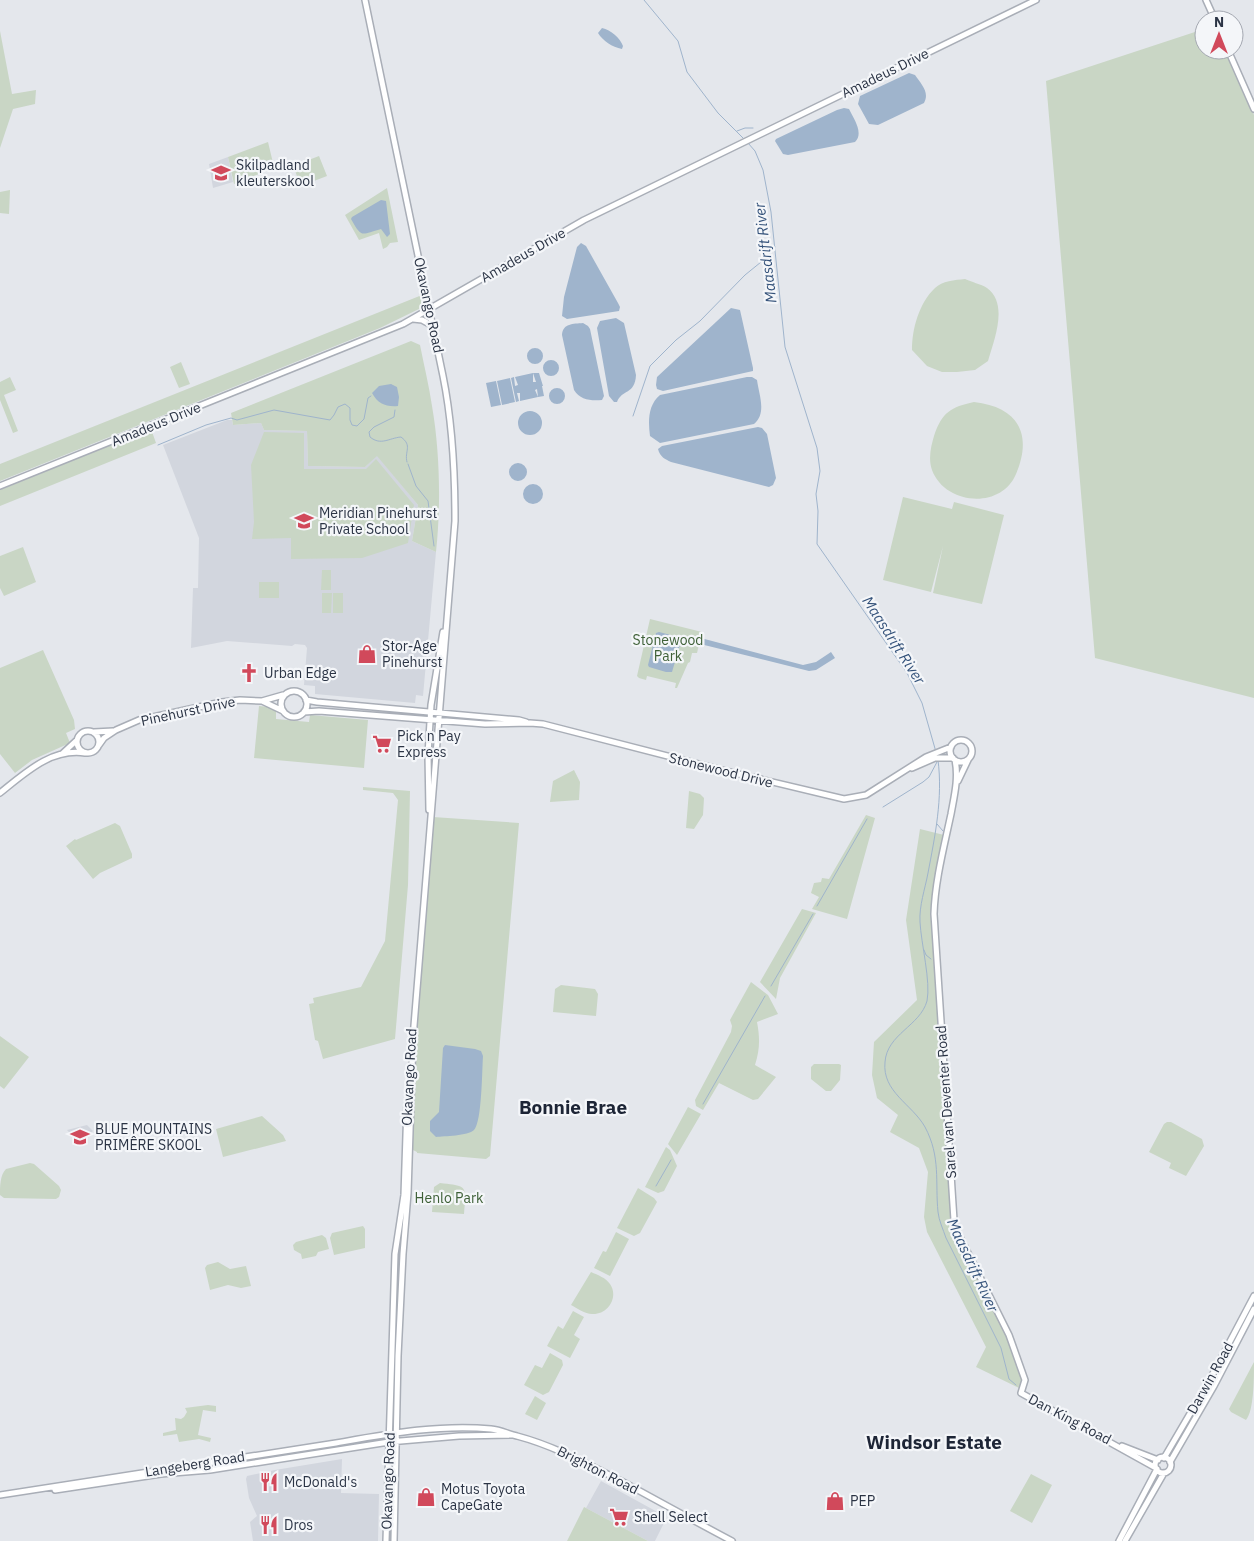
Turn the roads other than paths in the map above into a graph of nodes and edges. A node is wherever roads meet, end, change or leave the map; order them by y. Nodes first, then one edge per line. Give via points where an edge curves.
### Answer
1 (365, 0) edge
2 (1036, 0) edge
3 (1232, 60) edge
4 (1254, 109) edge
5 (430, 310) junction
6 (413, 319) junction
7 (434, 326) junction
8 (0, 486) edge
9 (447, 614) junction
10 (285, 694) junction
11 (306, 700) junction
12 (262, 701) junction
13 (283, 711) junction
14 (304, 712) junction
15 (431, 712) junction
16 (439, 713) junction
17 (430, 720) junction
18 (438, 721) junction
19 (530, 723) junction
20 (116, 730) junction
21 (94, 732) junction
22 (77, 740) junction
23 (99, 745) junction
24 (951, 747) junction
25 (85, 753) junction
26 (60, 754) junction
27 (941, 755) junction
28 (954, 759) junction
29 (968, 759) junction
30 (0, 793) edge
31 (954, 796) junction
32 (1254, 1296) edge
33 (1254, 1309) edge
34 (1021, 1393) joint
35 (397, 1432) junction
36 (389, 1433) junction
37 (513, 1435) junction
38 (388, 1442) junction
39 (397, 1442) junction
40 (1119, 1446) junction
41 (1161, 1459) junction
42 (1170, 1462) junction
43 (1156, 1468) junction
44 (1164, 1473) junction
45 (0, 1497) edge
46 (386, 1541) edge
47 (394, 1541) edge
48 (732, 1541) edge
49 (1120, 1541) edge
50 (1125, 1541) edge

1 - 5 street, Okavango Road
2 - 5 street, Amadeus Drive via 570,228
3 - 4 street
5 - 6 street, Amadeus Drive
5 - 7 street, Okavango Road
6 - 7 street
6 - 8 street, Amadeus Drive
7 - 9 street, Okavango Road via 452,429 455,468 455,521
9 - 15 street, Okavango Road
9 - 16 street, Okavango Road
10 - 11 street via 297,692
10 - 12 street, Pinehurst Drive
10 - 13 street via 281,702
11 - 14 street
11 - 15 street
12 - 13 street, Pinehurst Drive
12 - 20 street, Pinehurst Drive via 222,702 143,719
13 - 14 street via 293,717
14 - 17 street via 319,710
15 - 16 street
15 - 17 street, Okavango Road
16 - 18 street, Okavango Road
16 - 19 street, Stonewood Drive
17 - 18 street
17 - 36 street, Okavango Road via 428,836 410,1049 404,1195 395,1254
18 - 19 street, Stonewood Drive
18 - 35 street, Okavango Road via 411,1081
19 - 27 street, Stonewood Drive via 844,799 866,795 931,757
20 - 21 street, Pinehurst Drive
20 - 23 street, Pinehurst Drive
21 - 22 street via 82,732
21 - 23 street via 99,738
22 - 25 street via 79,749
22 - 26 street
23 - 25 street via 95,751
24 - 27 street, Stonewood Drive
24 - 28 street
24 - 29 street via 957,742 966,742 972,750
25 - 26 street
26 - 30 street via 32,768
27 - 28 street, Stonewood Drive
28 - 29 street via 962,762
28 - 31 street, Sarel van Deventer Road via 957,772
29 - 31 street, Sarel van Deventer Road
31 - 34 street, Sarel van Deventer Road via 934,914 953,1216 956,1231 1009,1335 1024,1379
32 - 41 street, Darwin Road via 1208,1383
33 - 42 street, Darwin Road
34 - 40 street, Dan King Road
35 - 36 street, Langeberg Road
35 - 37 street, Brighton Road via 465,1428 506,1431
35 - 39 street, Okavango Road
36 - 38 street, Okavango Road
36 - 45 street, Langeberg Road
37 - 39 street, Brighton Road via 453,1436
37 - 48 street, Brighton Road via 572,1456
38 - 39 street, Langeberg Road
38 - 45 street, Langeberg Road via 210,1470
38 - 46 street, Okavango Road
39 - 47 street, Okavango Road
40 - 41 street, Dan King Road
40 - 43 street, Dan King Road
41 - 42 street, Dan King Road
41 - 43 street, Darwin Road
42 - 44 street, Darwin Road via 1170,1469
43 - 44 street, Dan King Road
43 - 49 street
44 - 50 street

